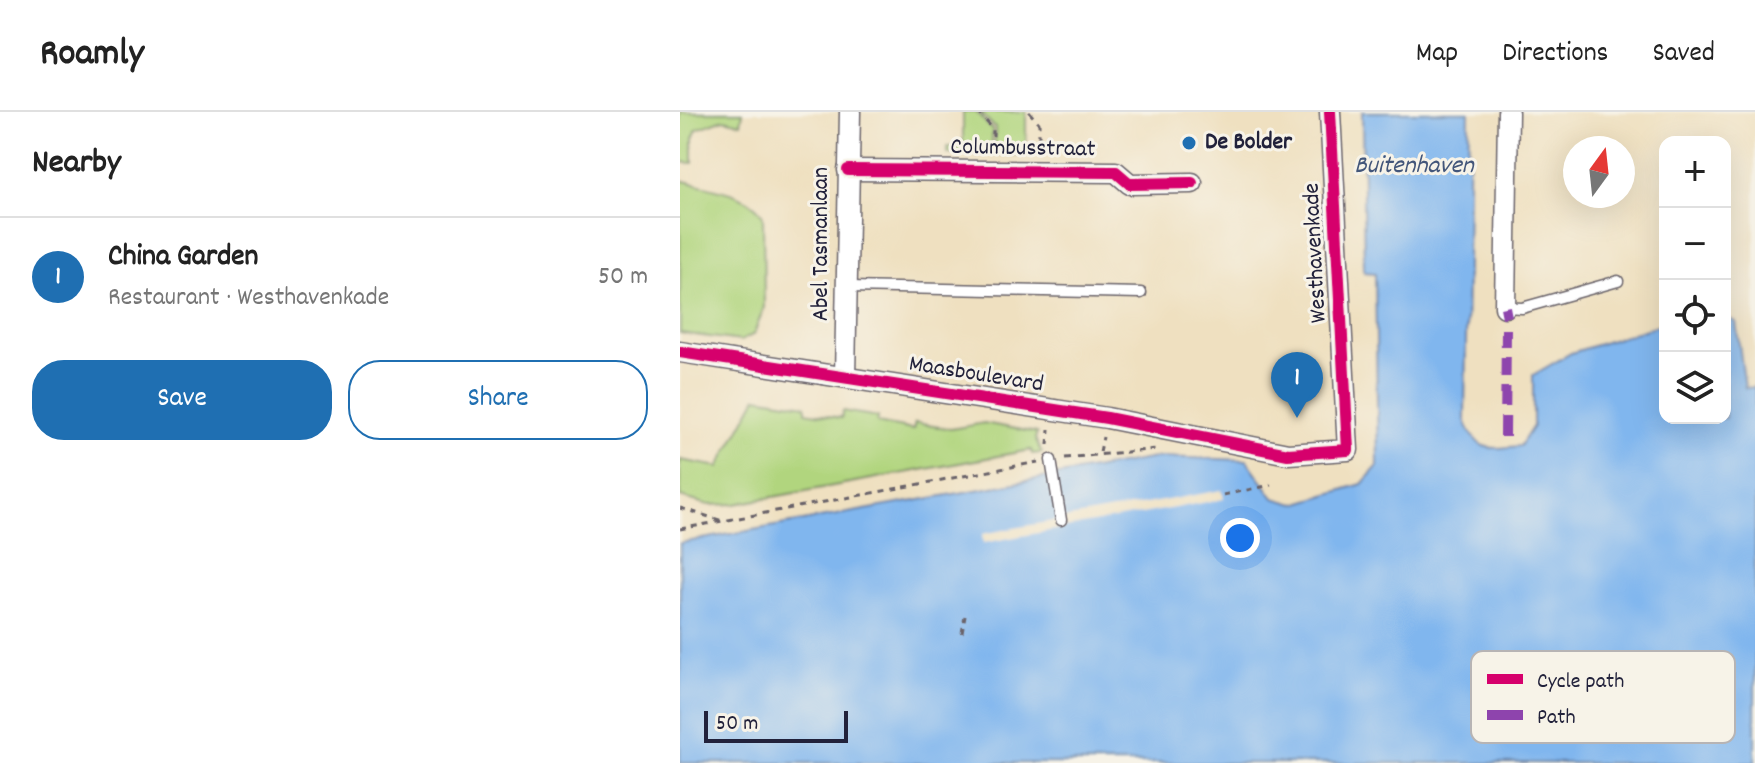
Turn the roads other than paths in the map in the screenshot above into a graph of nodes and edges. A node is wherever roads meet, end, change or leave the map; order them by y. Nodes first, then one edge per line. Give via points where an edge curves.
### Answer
1 (850, 112) edge
2 (1330, 112) edge
3 (1508, 112) edge
4 (848, 170) junction
5 (1192, 183) dead end
6 (1618, 281) dead end
7 (849, 287) junction
8 (1141, 293) dead end
9 (1505, 307) joint
10 (680, 352) edge
11 (845, 377) junction
12 (1263, 448) joint
13 (1051, 460) road end
14 (1061, 520) dead end

1 - 4 street, Abel Tasmanlaan
2 - 12 street, Westhavenkade via 1348,450 1288,454
3 - 9 street
4 - 5 street, Columbusstraat via 1116,172 1130,184
4 - 7 street, Abel Tasmanlaan
6 - 9 lane via 1522,308
7 - 8 lane
7 - 11 street, Abel Tasmanlaan
10 - 11 street, Maasboulevard
11 - 12 street, Maasboulevard
13 - 14 lane

